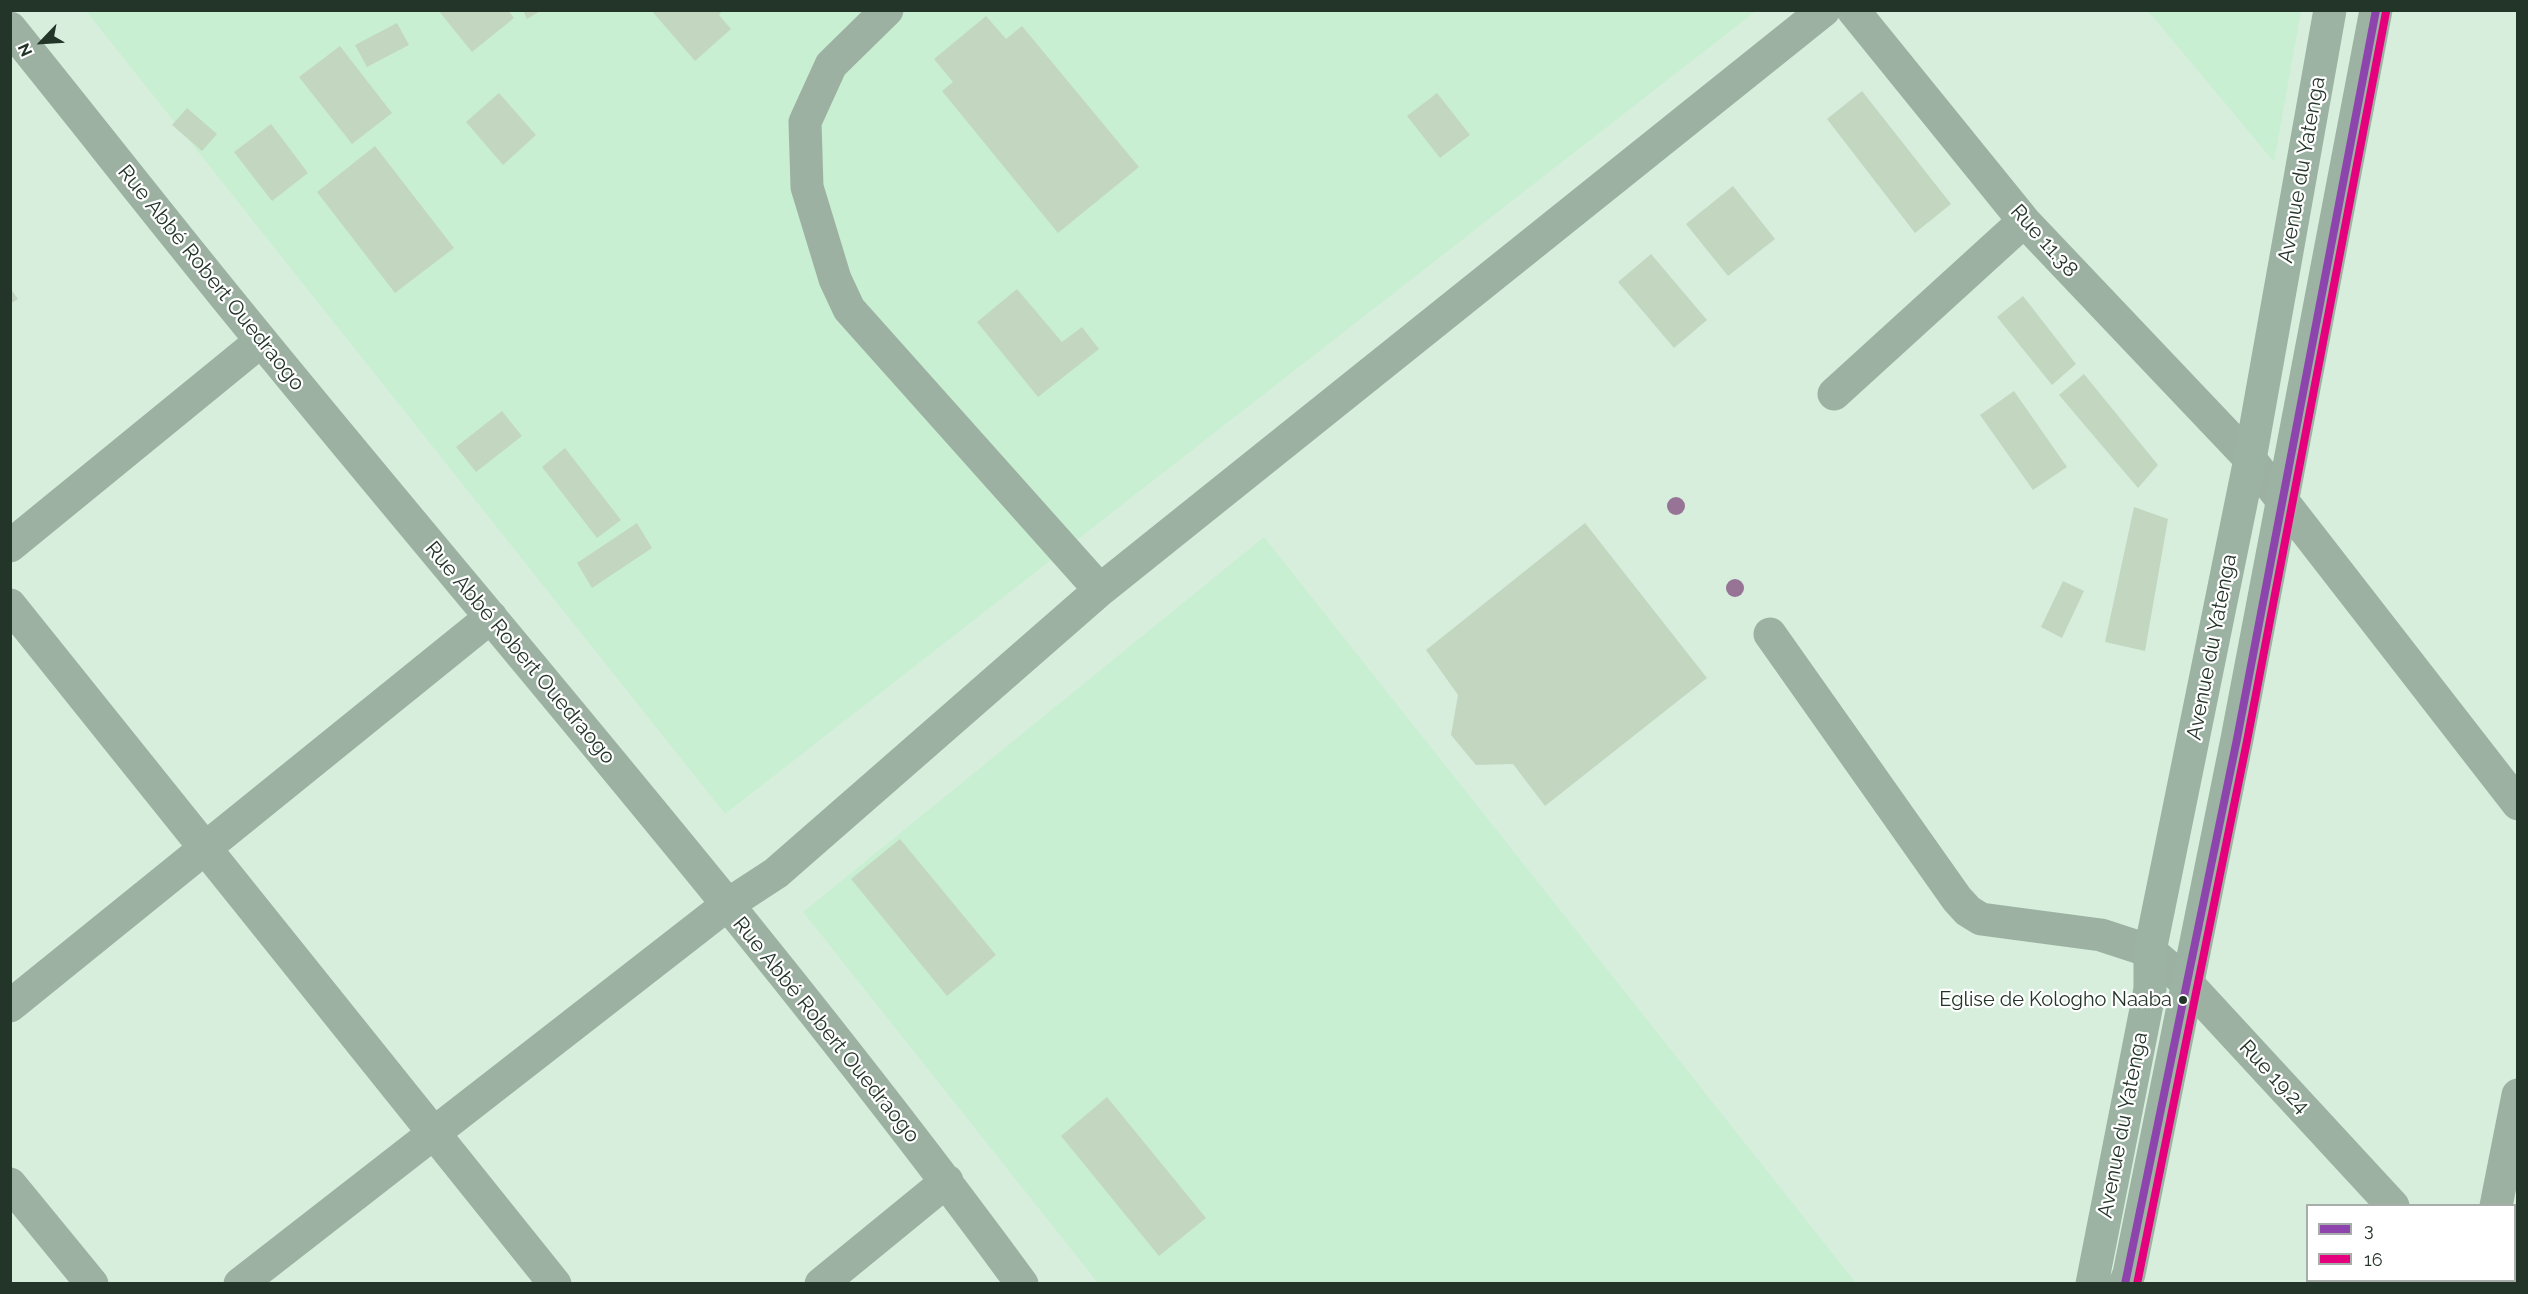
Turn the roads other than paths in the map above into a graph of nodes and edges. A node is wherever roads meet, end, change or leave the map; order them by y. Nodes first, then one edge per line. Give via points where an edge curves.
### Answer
1 (887, 10) edge
2 (1824, 10) edge
3 (1853, 10) edge
4 (2330, 10) edge
5 (2376, 10) edge
6 (10, 28) edge
7 (22, 64) edge
8 (2024, 221) junction
9 (261, 341) junction
10 (1834, 394) dead end
11 (2250, 459) junction
12 (2282, 504) junction
13 (10, 546) edge
14 (1100, 590) junction
15 (10, 605) edge
16 (491, 618) junction
17 (1770, 634) dead end
18 (2517, 804) edge
19 (207, 850) junction
20 (727, 905) junction
21 (2150, 951) junction
22 (2187, 983) junction
23 (10, 1006) edge
24 (2517, 1095) edge
25 (433, 1133) junction
26 (947, 1181) junction
27 (10, 1184) edge
28 (2391, 1204) edge
29 (2496, 1204) edge
30 (92, 1284) edge
31 (240, 1284) edge
32 (555, 1284) edge
33 (821, 1284) edge
34 (1022, 1284) edge
35 (2092, 1284) edge
36 (2125, 1284) edge

1 - 14 street via 831,65 805,122 807,187 835,279 849,309
2 - 14 street
3 - 8 street, Rue 11.38
4 - 11 main road, Avenue du Yatenga
5 - 12 main road, Avenue du Yatenga
6 - 7 street, Rue Abbé Robert Ouedraogo
7 - 9 street, Rue Abbé Robert Ouedraogo
8 - 10 street
8 - 11 street, Rue 11.38
9 - 13 street
9 - 16 street, Rue Abbé Robert Ouedraogo
11 - 12 street, Rue 11.38
11 - 21 main road, Avenue du Yatenga
12 - 18 street, Rue 11.38
12 - 22 main road, Avenue du Yatenga
14 - 20 street via 776,873
15 - 19 street
16 - 19 street
16 - 20 street, Rue Abbé Robert Ouedraogo
17 - 21 street via 1968,911 1981,919 2101,935
19 - 23 street
19 - 25 street
20 - 25 street
20 - 26 street, Rue Abbé Robert Ouedraogo
21 - 22 street, Rue 19.24
21 - 35 main road, Avenue du Yatenga via 2150,989
22 - 28 street, Rue 19.24
22 - 36 main road, Avenue du Yatenga
24 - 29 street
25 - 31 street
25 - 32 street
26 - 33 street
26 - 34 street, Rue Abbé Robert Ouedraogo
27 - 30 street

